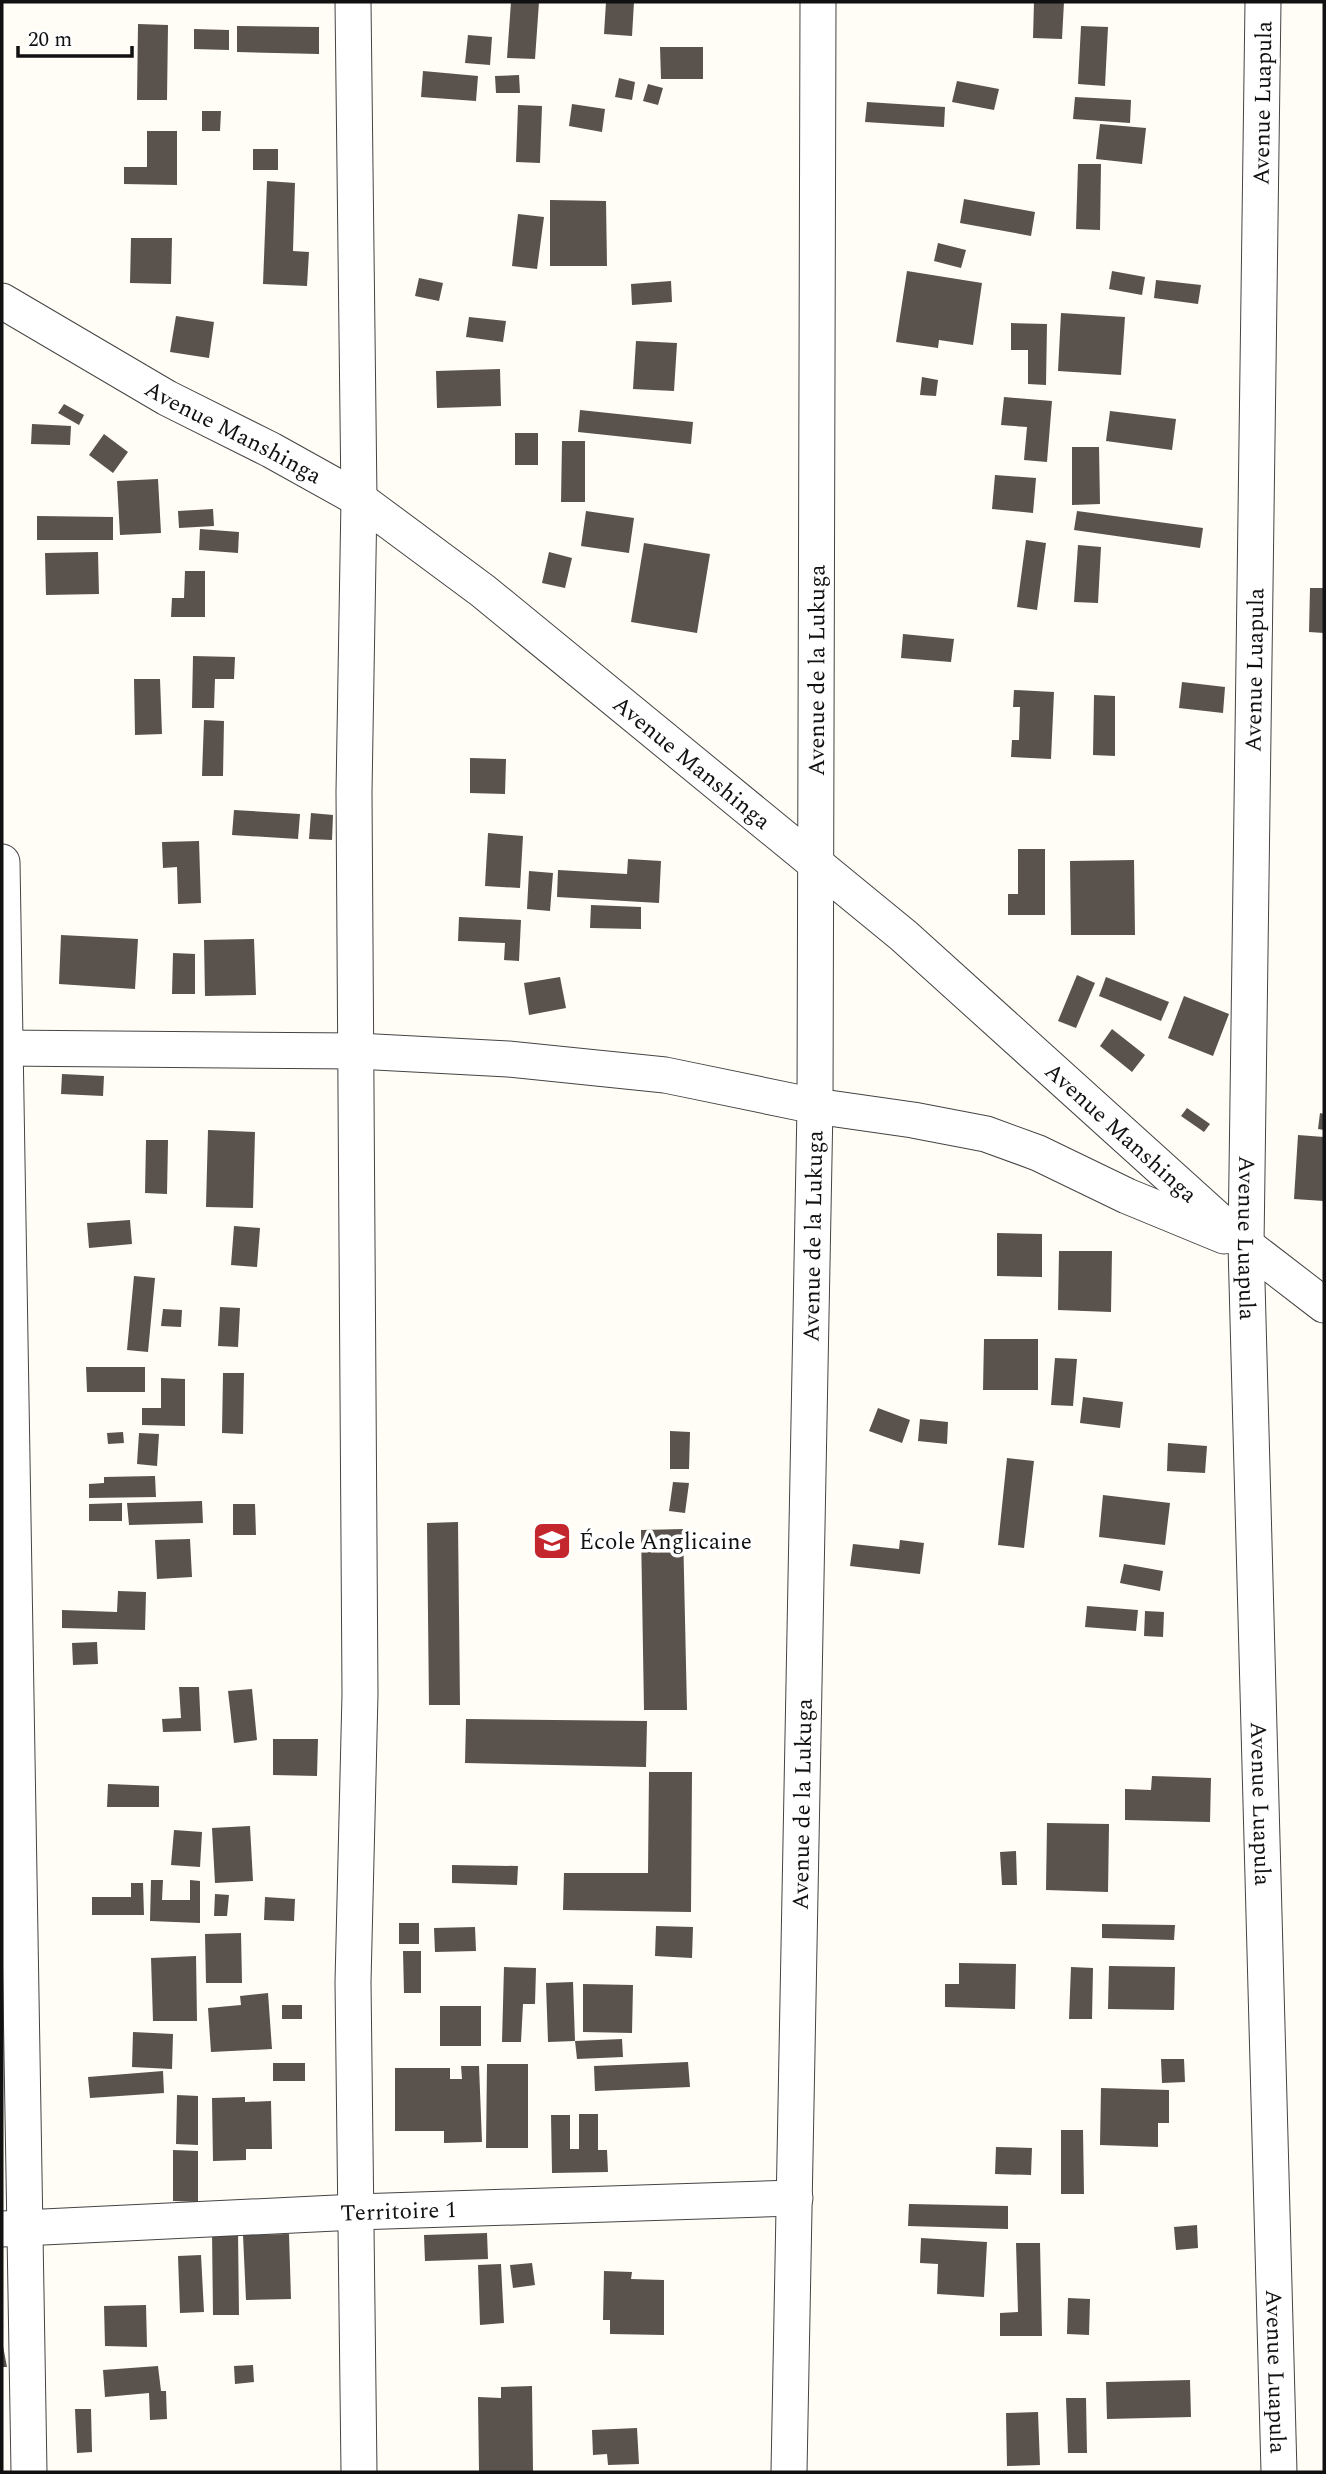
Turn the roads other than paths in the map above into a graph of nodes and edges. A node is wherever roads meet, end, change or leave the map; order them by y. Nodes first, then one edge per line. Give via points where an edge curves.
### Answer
1 (353, 2) edge
2 (818, 2) edge
3 (1263, 2) edge
4 (2, 301) edge
5 (359, 499) junction
6 (2, 862) edge
7 (814, 864) junction
8 (4, 1048) edge
9 (357, 1051) junction
10 (815, 1107) junction
11 (1246, 1245) junction
12 (1324, 1305) edge
13 (795, 2197) junction
14 (356, 2212) junction
15 (13, 2229) edge
16 (29, 2472) edge
17 (359, 2472) edge
18 (789, 2472) edge
19 (1279, 2472) edge

1 - 5 street
2 - 7 street, Avenue de la Lukuga
3 - 11 street, Avenue Luapula
4 - 5 street, Avenue Manshinga via 167,398
5 - 7 street, Avenue Manshinga via 483,591
5 - 9 street via 354,792
6 - 8 street
7 - 10 street, Avenue de la Lukuga
7 - 11 street, Avenue Manshinga via 904,936
8 - 9 street
8 - 15 street
9 - 10 street via 508,1059 665,1075
9 - 14 street via 360,1694 353,1982
10 - 11 street via 986,1134
10 - 13 street, Avenue de la Lukuga
11 - 12 street, Avenue Manshinga
11 - 19 street, Avenue Luapula
13 - 14 street, Territoire 1
13 - 18 street, Avenue de la Lukuga
14 - 15 street, Territoire 1
14 - 17 street
15 - 16 street

